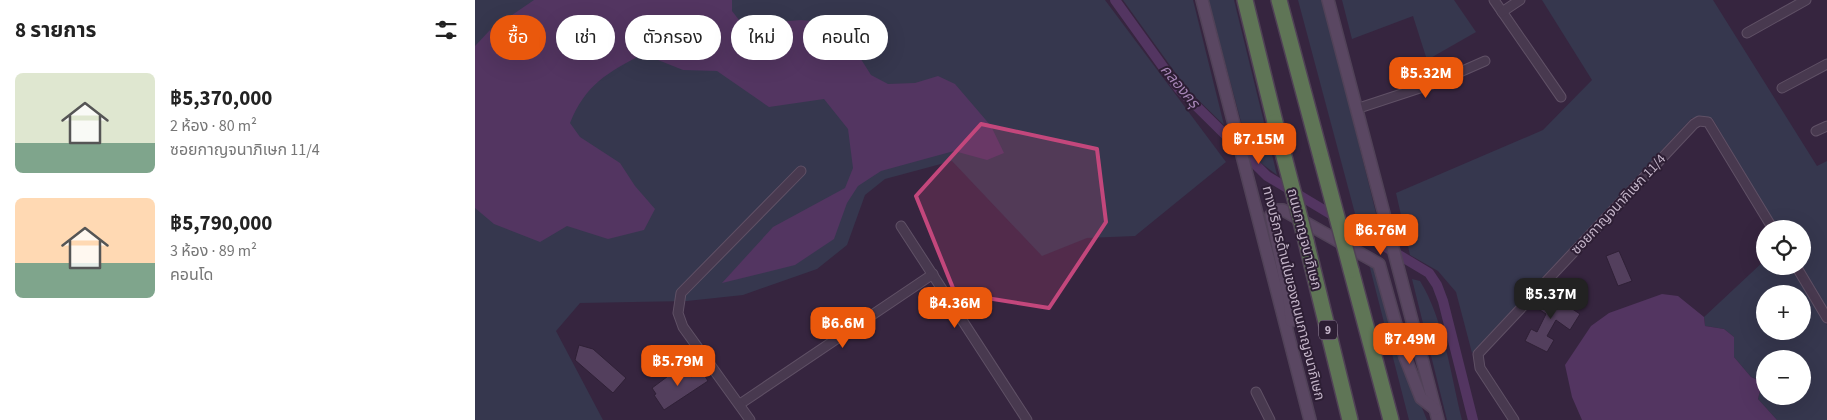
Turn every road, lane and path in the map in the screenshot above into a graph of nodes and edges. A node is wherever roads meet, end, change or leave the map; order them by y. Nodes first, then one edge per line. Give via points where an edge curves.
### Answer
1 (1202, 0) edge
2 (1245, 0) edge
3 (1279, 0) edge
4 (1328, 0) edge
5 (1494, 0) edge
6 (1520, 0) edge
7 (1805, 0) edge
8 (1502, 12) junction
9 (1747, 33) dead end
10 (1485, 61) dead end
11 (1827, 64) edge
12 (1782, 88) dead end
13 (1561, 97) dead end
14 (1356, 109) junction
15 (1827, 126) edge
16 (1815, 131) dead end
17 (801, 171) dead end
18 (1768, 220) edge
19 (901, 226) dead end
20 (933, 274) junction
21 (1801, 275) edge
22 (1827, 318) edge
23 (1293, 356) junction
24 (1256, 392) dead end
25 (740, 404) junction
26 (1436, 414) edge
27 (750, 420) edge
28 (1027, 420) edge
29 (1270, 420) edge
30 (1310, 420) edge
31 (1350, 420) edge
32 (1391, 420) edge
33 (1514, 420) edge

1 - 23 main road, ทางบริการด้านในของถนนกาญจนาภิเษก
2 - 31 highway, ถนนกาญจนาภิเษก / 9, bridge
3 - 32 highway, bridge
4 - 14 main road
5 - 8 street
6 - 8 street
7 - 9 street
8 - 13 street
10 - 14 street via 1435,83
11 - 12 street
14 - 26 main road
15 - 16 street
17 - 25 street via 681,293 677,313 683,327
18 - 33 street, ซอยกาญจนาภิเษก 11/4 via 1708,122 1694,124 1478,354 1480,368
19 - 20 street
20 - 25 street
20 - 28 street
21 - 22 street
23 - 26 main road via 1289,298 1271,215 1277,210 1283,210 1379,264 1405,357 1421,398
23 - 30 main road, ทางบริการด้านในของถนนกาญจนาภิเษก
24 - 29 street
25 - 27 street

